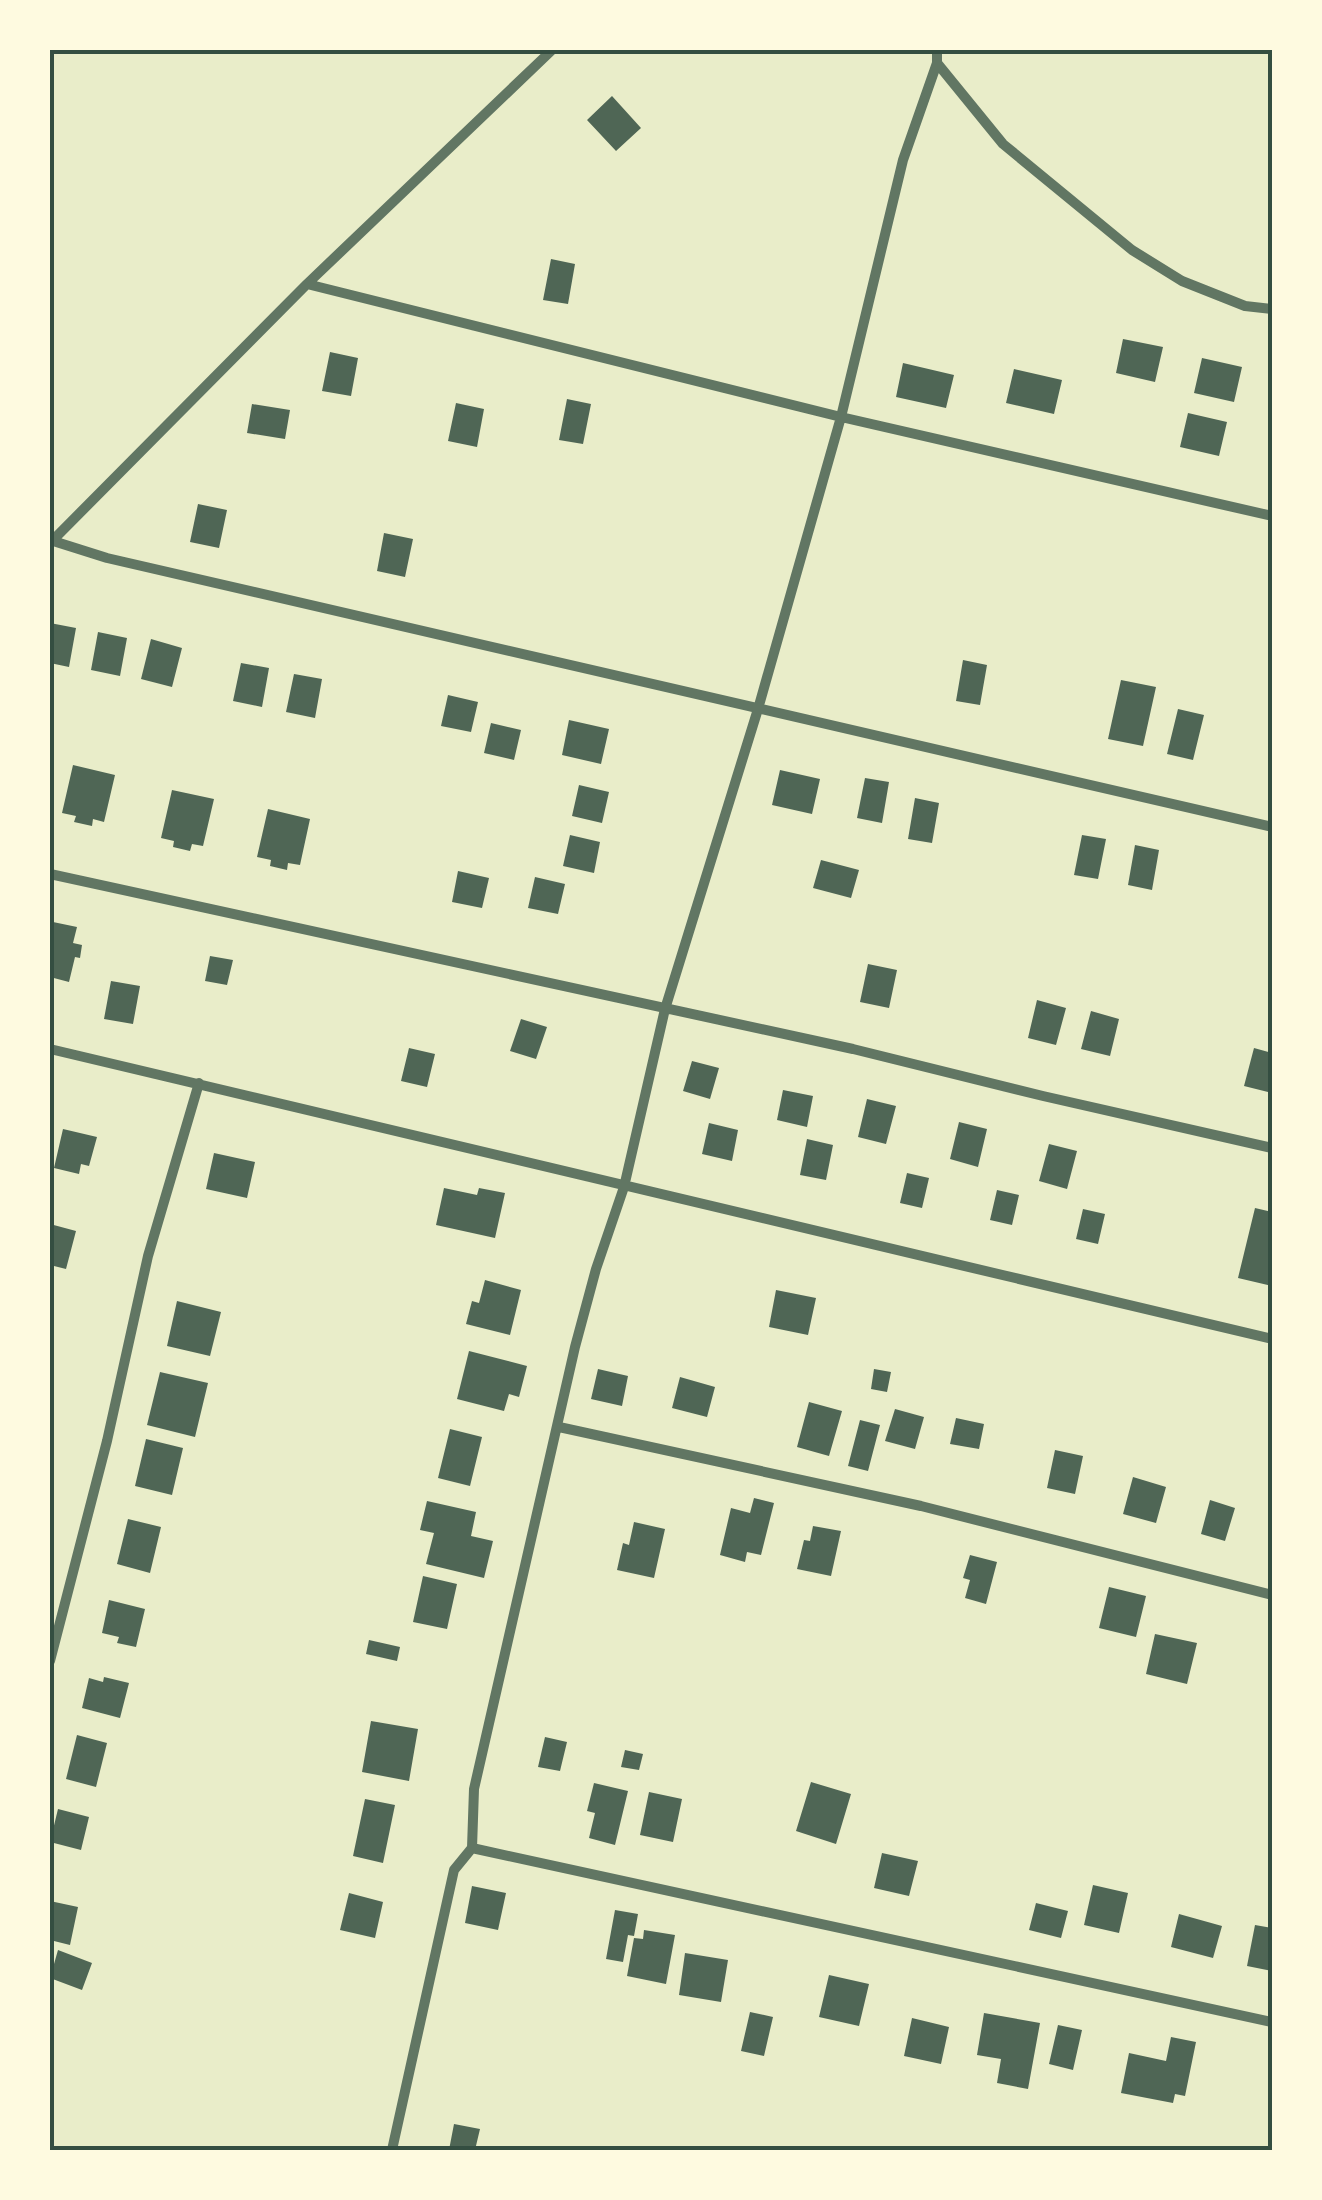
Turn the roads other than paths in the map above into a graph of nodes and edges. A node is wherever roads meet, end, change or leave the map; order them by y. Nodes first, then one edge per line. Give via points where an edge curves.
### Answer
1 (552, 50) edge
2 (937, 50) edge
3 (938, 63) junction
4 (307, 284) junction
5 (1272, 309) edge
6 (842, 416) junction
7 (1272, 516) edge
8 (51, 540) edge
9 (758, 709) junction
10 (1272, 827) edge
11 (50, 874) edge
12 (665, 1010) junction
13 (50, 1049) edge
14 (198, 1083) junction
15 (1272, 1148) edge
16 (624, 1186) junction
17 (1272, 1339) edge
18 (559, 1427) junction
19 (1272, 1594) edge
20 (50, 1661) edge
21 (472, 1848) junction
22 (1272, 2022) edge
23 (392, 2150) edge

1 - 4 street
2 - 3 street
3 - 5 street via 1003,144 1132,250 1182,281 1245,306
3 - 6 street via 903,160
4 - 6 street
4 - 8 street
6 - 7 street
6 - 9 street
8 - 9 street
9 - 10 street
9 - 12 street
11 - 12 street
12 - 15 street
12 - 16 street
13 - 14 street
14 - 16 street
14 - 20 street via 148,1256
16 - 17 street
16 - 18 street via 588,1300
18 - 19 street via 921,1506
18 - 21 street via 474,1790
21 - 22 street
21 - 23 street via 454,1870

